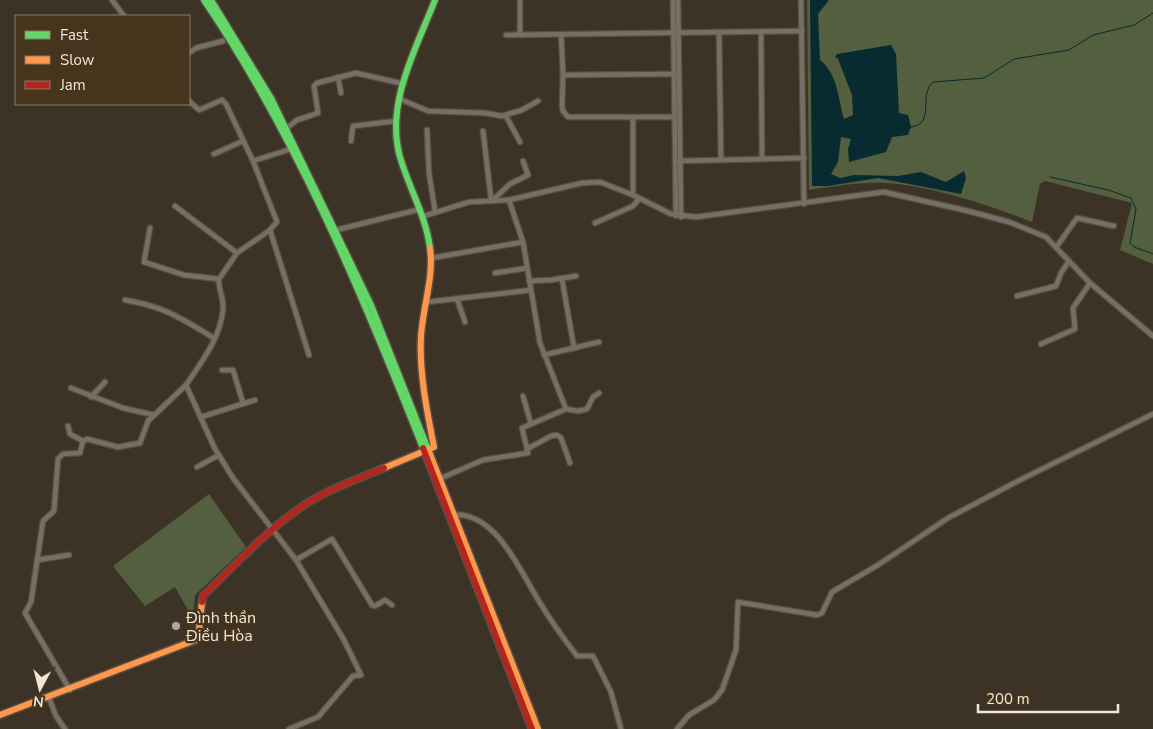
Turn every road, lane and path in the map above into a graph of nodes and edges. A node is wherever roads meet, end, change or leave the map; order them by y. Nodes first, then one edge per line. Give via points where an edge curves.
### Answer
1 (204, 0) edge
2 (211, 0) edge
3 (434, 0) edge
4 (520, 0) edge
5 (672, 0) edge
6 (678, 0) edge
7 (801, 0) edge
8 (114, 1) edge
9 (123, 15) edge
10 (719, 32) junction
11 (761, 32) junction
12 (802, 32) junction
13 (676, 33) junction
14 (520, 34) junction
15 (561, 34) junction
16 (506, 35) dead end
17 (223, 41) dead end
18 (190, 52) edge
19 (676, 74) junction
20 (563, 75) junction
21 (338, 77) junction
22 (404, 84) junction
23 (341, 93) dead end
24 (400, 99) junction
25 (538, 101) dead end
26 (190, 102) edge
27 (506, 116) junction
28 (674, 117) junction
29 (633, 118) junction
30 (396, 121) junction
31 (287, 128) junction
32 (427, 130) dead end
33 (483, 131) dead end
34 (243, 141) junction
35 (351, 141) dead end
36 (520, 142) dead end
37 (291, 149) junction
38 (214, 154) dead end
39 (804, 158) junction
40 (762, 159) junction
41 (721, 160) junction
42 (253, 161) junction
43 (523, 161) dead end
44 (678, 161) junction
45 (633, 195) junction
46 (492, 199) junction
47 (639, 199) junction
48 (509, 200) junction
49 (804, 204) junction
50 (175, 206) dead end
51 (421, 209) junction
52 (435, 211) junction
53 (424, 216) junction
54 (678, 216) junction
55 (595, 223) dead end
56 (1114, 226) dead end
57 (150, 228) dead end
58 (270, 230) junction
59 (336, 230) junction
60 (523, 242) junction
61 (1057, 246) junction
62 (237, 253) junction
63 (432, 258) junction
64 (1069, 261) junction
65 (528, 268) junction
66 (495, 273) dead end
67 (576, 276) dead end
68 (219, 279) junction
69 (562, 279) junction
70 (529, 281) junction
71 (1090, 283) junction
72 (531, 290) junction
73 (1017, 296) dead end
74 (125, 300) dead end
75 (457, 300) junction
76 (427, 302) junction
77 (465, 322) dead end
78 (1153, 336) edge
79 (214, 338) junction
80 (599, 342) dead end
81 (1041, 344) dead end
82 (574, 348) junction
83 (309, 354) dead end
84 (544, 355) junction
85 (222, 370) dead end
86 (105, 382) dead end
87 (186, 385) junction
88 (71, 388) dead end
89 (599, 393) dead end
90 (523, 396) dead end
91 (91, 397) junction
92 (255, 400) dead end
93 (243, 404) junction
94 (566, 409) junction
95 (1153, 414) edge
96 (154, 415) junction
97 (201, 417) junction
98 (531, 424) junction
99 (68, 426) dead end
100 (83, 441) junction
101 (527, 449) junction
102 (427, 451) junction
103 (219, 455) junction
104 (570, 463) dead end
105 (197, 467) dead end
106 (438, 480) junction
107 (452, 515) junction
108 (273, 529) junction
109 (69, 555) dead end
110 (38, 560) junction
111 (296, 560) junction
112 (392, 605) dead end
113 (70, 690) junction
114 (49, 698) junction
115 (0, 714) edge
116 (65, 729) edge
117 (289, 729) edge
118 (532, 729) edge
119 (538, 729) edge
120 (621, 729) edge
121 (677, 729) edge

1 - 37 main road via 250,71
2 - 31 main road via 255,68
3 - 22 main road
4 - 14 street
5 - 13 street
6 - 13 street
7 - 12 street
8 - 9 street
10 - 11 street
10 - 13 street
10 - 41 street
11 - 12 street
11 - 40 street
12 - 39 street
13 - 15 street
13 - 19 street
14 - 15 street
14 - 16 street
15 - 20 street
17 - 18 street
19 - 20 street
19 - 28 street
19 - 44 street
20 - 29 street via 562,106 568,116
21 - 22 street via 356,73
21 - 23 street
21 - 31 street via 314,86 318,113 297,120
22 - 24 main road
24 - 27 street via 434,112
24 - 30 main road
25 - 27 street
26 - 34 street via 199,110 217,101 224,102
27 - 36 street
28 - 29 street
28 - 44 street
29 - 45 street
30 - 35 street via 353,126
30 - 51 main road via 397,145
31 - 59 main road
32 - 52 street
33 - 46 street
34 - 38 street
34 - 42 street
37 - 42 street
37 - 102 main road via 366,307
39 - 40 street
39 - 49 street
40 - 41 street
41 - 44 street
42 - 58 street via 277,219
43 - 46 street via 528,175 512,182
44 - 54 street
45 - 47 street
45 - 48 street via 600,182 591,182
46 - 48 street
46 - 52 street
47 - 54 street
47 - 55 street via 629,208
48 - 60 street
49 - 54 street via 733,214
49 - 61 street via 884,192 1009,222 1039,233
50 - 62 street
51 - 53 main road
51 - 59 street
52 - 53 street
53 - 63 main road
56 - 61 street via 1077,218
57 - 68 street via 144,262 184,275
58 - 62 street
58 - 83 street
59 - 102 main road via 382,331
60 - 63 street
60 - 65 street
61 - 64 street
62 - 68 street
63 - 76 main road
64 - 71 street
64 - 73 street via 1056,286
65 - 66 street
65 - 70 street
67 - 69 street
68 - 79 street via 223,312
69 - 70 street
69 - 82 street
70 - 72 street
71 - 78 street
71 - 81 street via 1073,308 1075,329
72 - 75 street
72 - 84 street
74 - 79 street via 150,304 177,315
75 - 76 street
75 - 77 street
76 - 102 main road via 421,324 434,448
79 - 87 street
80 - 82 street
82 - 84 street
84 - 94 street
85 - 93 street via 232,370
86 - 91 street
87 - 96 street
87 - 97 street
88 - 91 street
89 - 94 street via 587,409 578,412
90 - 98 street
91 - 96 street
92 - 93 street
93 - 97 street
94 - 98 street
95 - 121 street via 950,517 832,592 824,610 818,615 738,602 736,650 722,690 714,700 689,715
96 - 100 street via 146,424 140,443 118,447 87,439
97 - 103 street
98 - 101 street via 522,428
99 - 100 street via 70,434
100 - 110 street via 80,453 63,454 58,459 54,511 43,521
101 - 104 street via 557,435
101 - 106 street via 528,454 477,462
102 - 106 main road
102 - 108 main road via 322,495
103 - 105 street
103 - 108 street
106 - 107 main road
107 - 118 main road
107 - 119 main road
107 - 120 street via 475,518 494,533 506,546 540,604 577,656 593,656 612,692
108 - 111 street
108 - 113 main road via 203,596 198,639
109 - 110 street
110 - 113 street via 31,604 25,613
111 - 112 street via 332,539 374,606 385,600
111 - 117 street via 361,675 353,676 318,717
113 - 114 main road
114 - 115 main road
114 - 116 street

